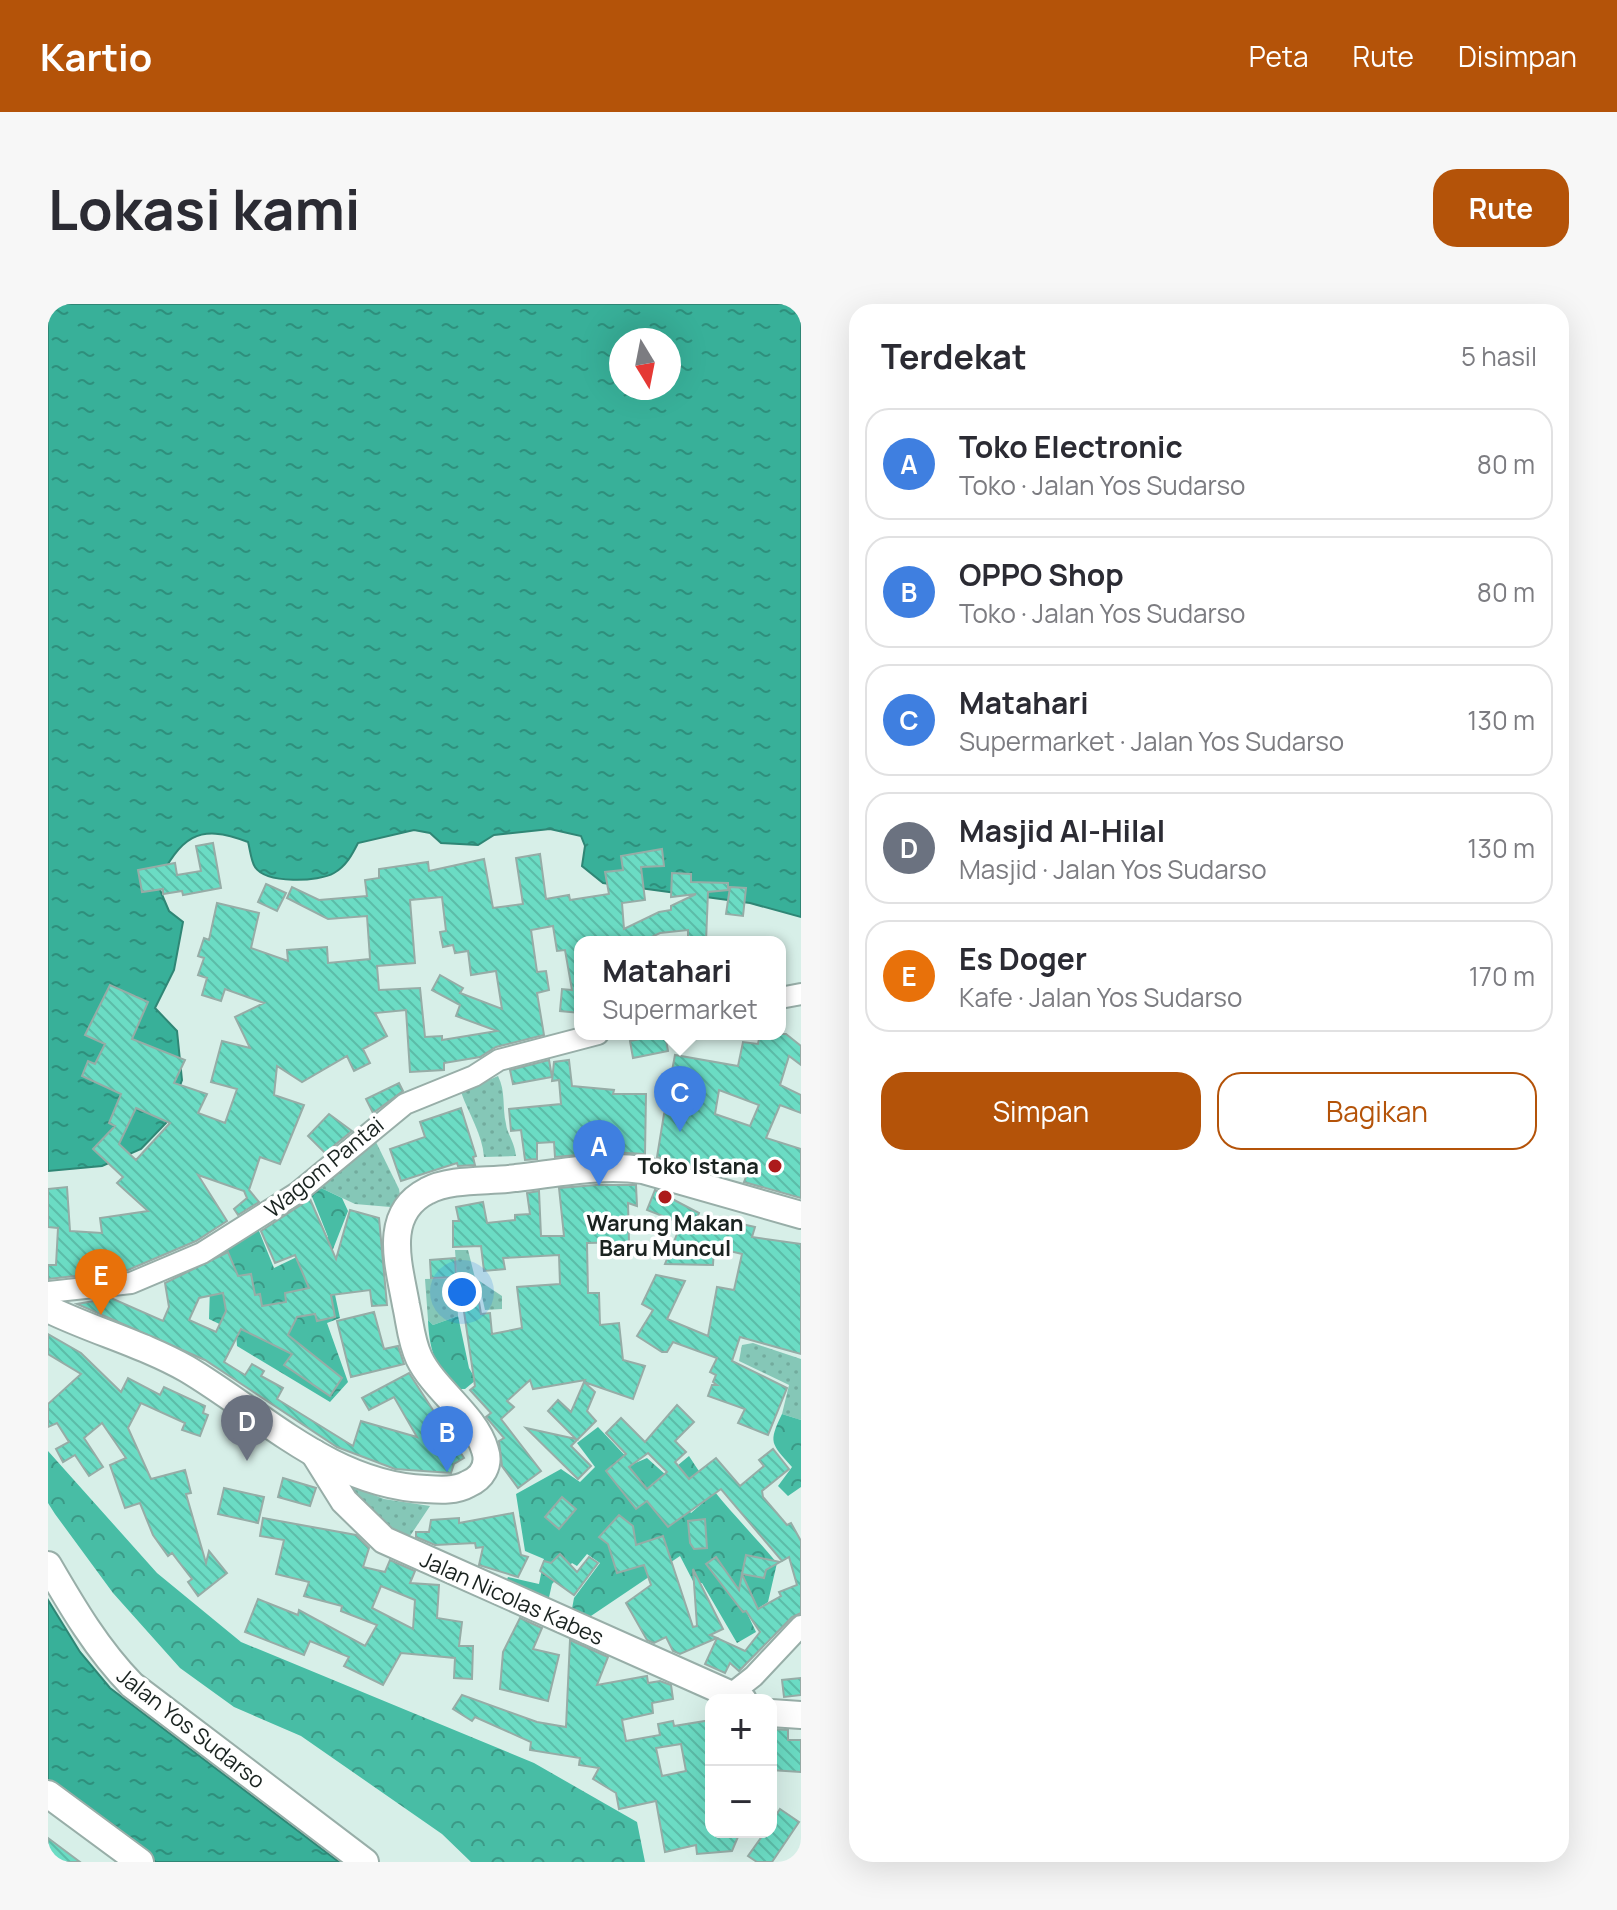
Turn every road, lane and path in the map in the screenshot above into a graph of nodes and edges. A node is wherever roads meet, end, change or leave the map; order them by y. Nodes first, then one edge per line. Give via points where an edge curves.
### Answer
1 (575, 1040) edge
2 (801, 1215) edge
3 (48, 1292) edge
4 (48, 1309) edge
5 (314, 1453) junction
6 (48, 1565) edge
7 (801, 1626) edge
8 (730, 1694) edge
9 (739, 1694) edge
10 (777, 1713) edge
11 (801, 1715) edge
12 (48, 1794) edge
13 (48, 1815) edge
14 (112, 1862) edge
15 (140, 1862) edge
16 (365, 1862) edge

1 - 3 street, Wagom Pantai via 499,1060 405,1104 297,1193 202,1253 131,1283
2 - 5 main road via 617,1167 430,1189 406,1207 397,1229 411,1335 427,1373 483,1443 485,1470 460,1487 404,1488 370,1481
4 - 5 main road via 187,1370
5 - 8 main road, Jalan Nicolas Kabes via 344,1501 384,1540
6 - 16 main road, Jalan Yos Sudarso via 83,1625 132,1685
7 - 9 street
10 - 11 main road
12 - 15 main road
13 - 14 main road

